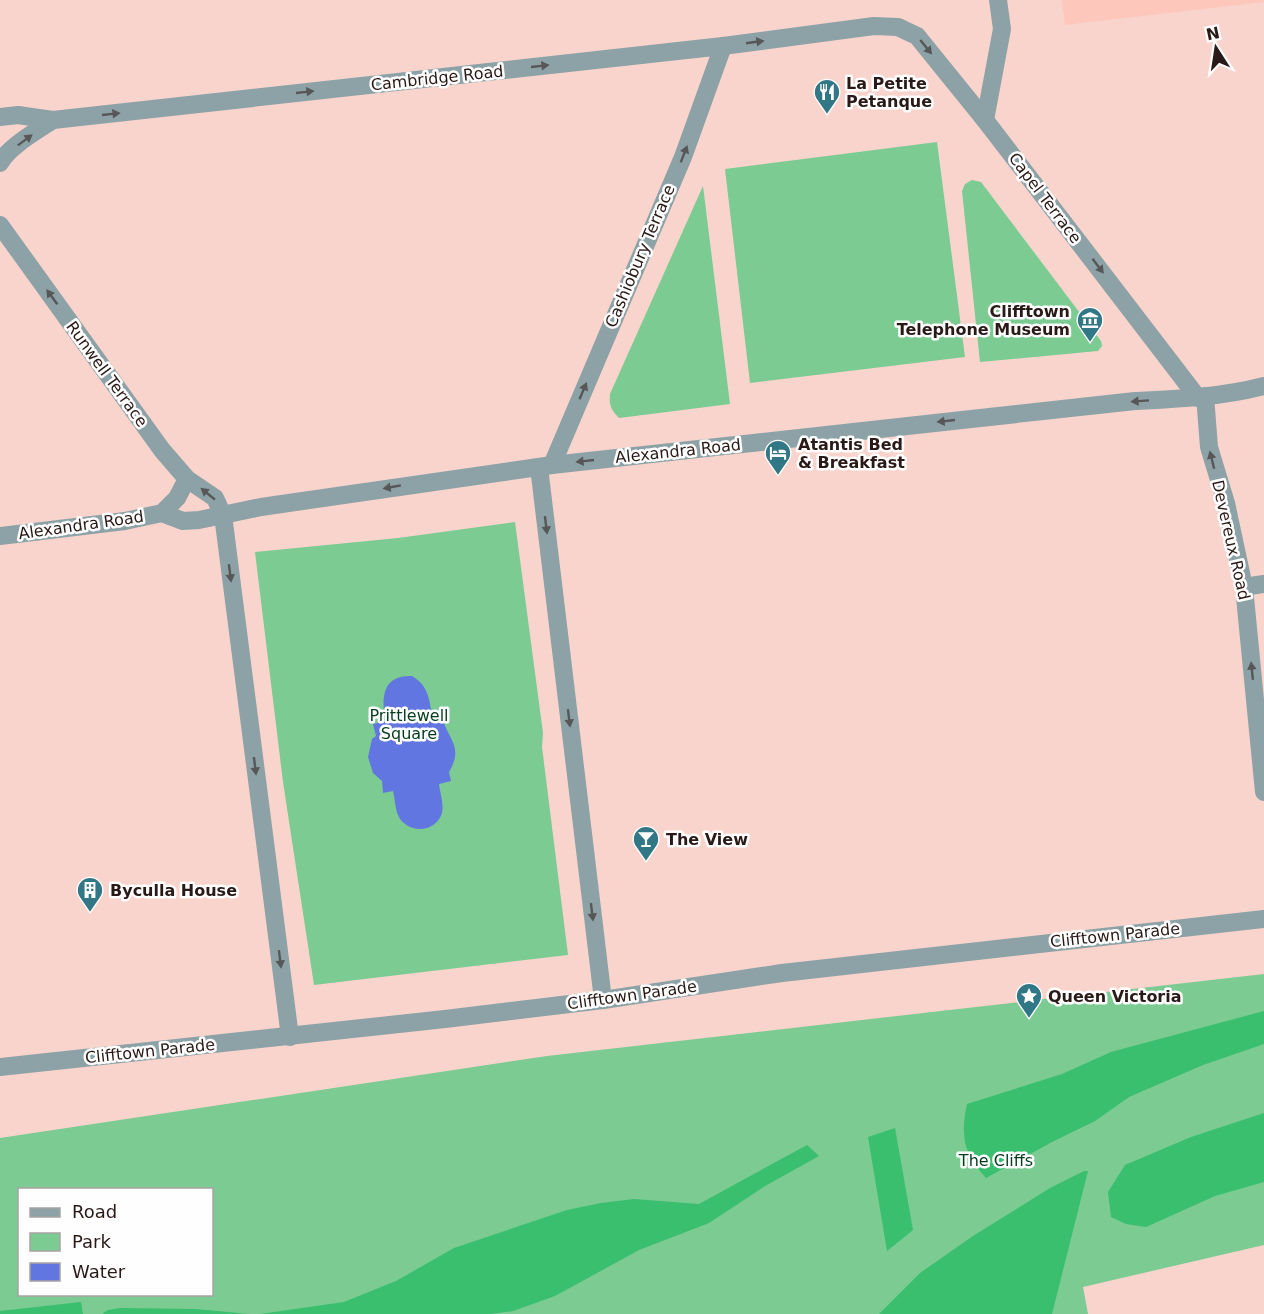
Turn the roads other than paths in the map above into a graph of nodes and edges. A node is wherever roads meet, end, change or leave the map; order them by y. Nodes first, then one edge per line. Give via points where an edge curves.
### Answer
1 (998, 0) edge
2 (874, 26) joint
3 (723, 46) junction
4 (0, 117) edge
5 (53, 120) junction
6 (985, 120) junction
7 (0, 163) edge
8 (0, 225) edge
9 (1264, 386) edge
10 (1202, 397) junction
11 (545, 466) junction
12 (188, 478) junction
13 (162, 513) junction
14 (223, 515) junction
15 (0, 536) edge
16 (1264, 584) edge
17 (1244, 586) junction
18 (1264, 792) edge
19 (1264, 919) edge
20 (603, 1000) junction
21 (290, 1037) junction
22 (0, 1067) edge

1 - 6 street via 1002,29
3 -> 2 street, Cambridge Road
2 -> 6 street, Capel Terrace via 898,27 917,36
5 -> 3 street, Cambridge Road
11 -> 3 street, Cashiobury Terrace via 683,157
4 - 5 street, Cambridge Road via 18,115
7 -> 5 street
6 -> 10 street, Capel Terrace
12 -> 8 street, Runwell Terrace via 162,450
9 - 10 street, Alexandra Road
10 -> 11 street, Alexandra Road via 1134,401
17 -> 10 street, Devereux Road via 1209,447
11 -> 14 street, Alexandra Road
11 -> 20 street
12 - 13 street, Alexandra Road via 177,498
14 -> 12 street, Runwell Terrace via 215,498
13 - 14 street, Alexandra Road via 183,521
13 - 15 street, Alexandra Road
14 -> 21 street
16 - 17 street
18 -> 17 street, Devereux Road
19 - 20 street, Clifftown Parade via 782,973
20 - 21 street, Clifftown Parade
21 - 22 street, Clifftown Parade

